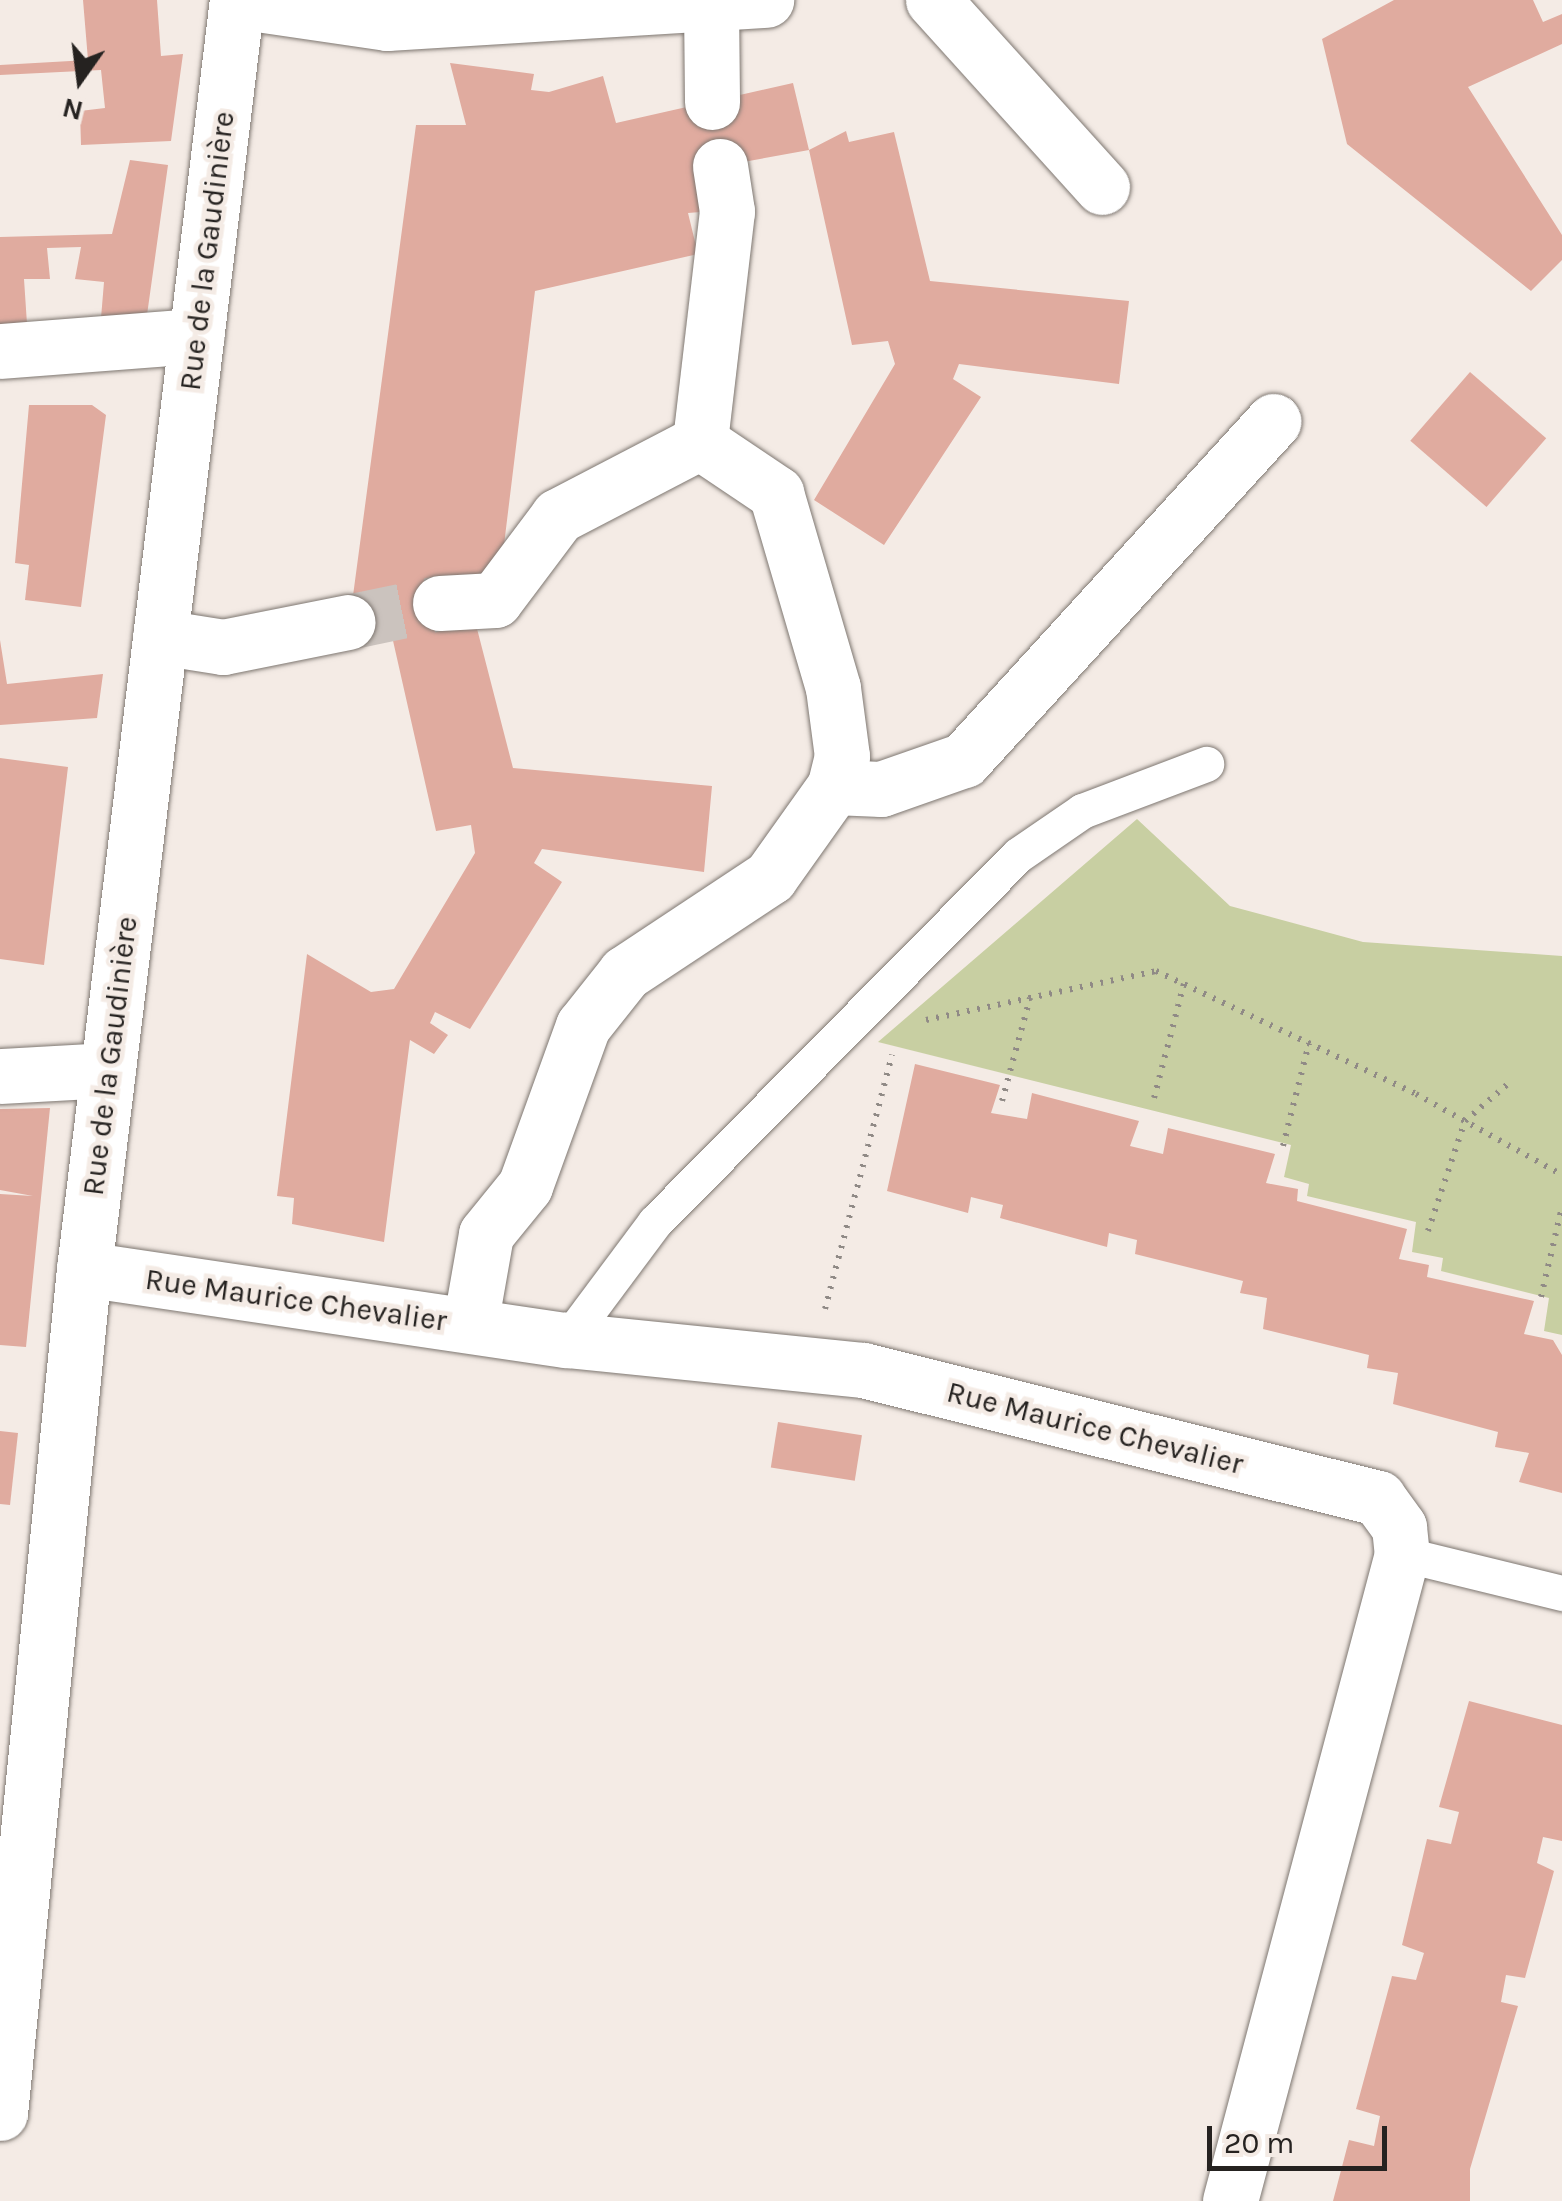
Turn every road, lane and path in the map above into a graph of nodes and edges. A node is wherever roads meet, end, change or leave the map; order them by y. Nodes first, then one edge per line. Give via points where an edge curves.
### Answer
1 (237, 0) edge
2 (766, 0) edge
3 (933, 0) edge
4 (711, 4) junction
5 (712, 102) dead end
6 (720, 166) dead end
7 (1102, 187) dead end
8 (196, 336) junction
9 (0, 351) edge
10 (1274, 422) dead end
11 (700, 442) junction
12 (440, 603) tunnel mouth
13 (348, 622) tunnel mouth
14 (160, 637) junction
15 (1206, 764) dead end
16 (834, 786) junction
17 (1184, 984) junction
18 (1030, 998) junction
19 (918, 1022) dead end
20 (1309, 1043) junction
21 (894, 1045) dead end
22 (108, 1070) junction
23 (0, 1076) edge
24 (1509, 1083) dead end
25 (1154, 1098) dead end
26 (1002, 1101) dead end
27 (1466, 1121) junction
28 (1282, 1146) dead end
29 (1562, 1175) edge
30 (1562, 1207) edge
31 (1428, 1231) dead end
32 (84, 1269) junction
33 (1541, 1297) dead end
34 (470, 1326) junction
35 (566, 1340) junction
36 (810, 1363) junction
37 (1402, 1554) junction
38 (1562, 1592) edge
39 (0, 2113) edge
40 (1230, 2201) edge

1 - 4 street via 387,23
1 - 8 street, Rue de la Gaudinière
2 - 4 street
3 - 7 street
4 - 5 street
6 - 11 street via 726,211
8 - 9 street
8 - 14 street, Rue de la Gaudinière
10 - 16 street via 964,760 881,789
11 - 12 street via 558,516 495,600
11 - 16 street via 776,493 832,688 842,756
13 - 14 street via 224,646
14 - 22 street, Rue de la Gaudinière
15 - 35 lane via 1082,812 1018,855 656,1222
16 - 34 street via 770,877 655,949 583,1026 525,1186 486,1234
17 - 18 path via 1156,971
17 - 20 path
17 - 25 path
18 - 19 path
18 - 26 path
20 - 27 path
20 - 28 path
21 - 36 path
22 - 23 street
22 - 32 street, Rue de la Gaudinière
24 - 27 path
27 - 29 path
27 - 31 path
30 - 33 path
32 - 34 street, Rue Maurice Chevalier
32 - 39 street, Rue de la Gaudinière
34 - 35 street, Rue Maurice Chevalier
35 - 36 street, Rue Maurice Chevalier
36 - 37 street, Rue Maurice Chevalier via 1378,1498 1399,1527
37 - 38 lane
37 - 40 street

